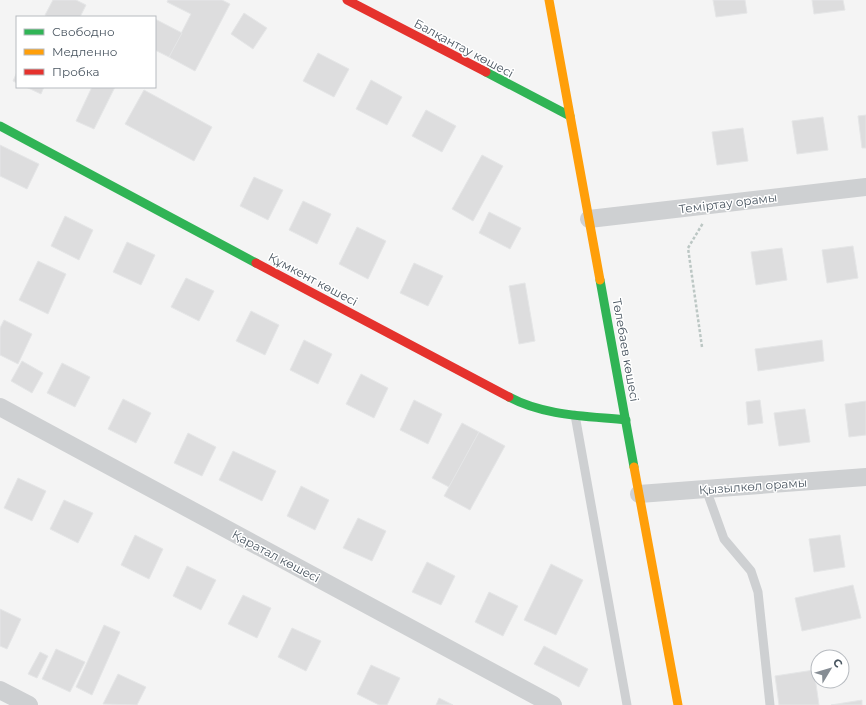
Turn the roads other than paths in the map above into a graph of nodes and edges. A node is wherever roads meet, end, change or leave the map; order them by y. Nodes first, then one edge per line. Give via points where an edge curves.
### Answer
1 (347, 0) edge
2 (549, 0) edge
3 (570, 116) junction
4 (0, 126) edge
5 (866, 187) edge
6 (589, 219) junction
7 (0, 407) edge
8 (575, 415) junction
9 (626, 420) junction
10 (866, 477) edge
11 (706, 489) junction
12 (639, 494) junction
13 (0, 690) edge
14 (29, 705) edge
15 (553, 705) edge
16 (627, 705) edge
17 (678, 705) edge
18 (770, 705) edge

1 - 3 street, Балқантау көшесі
2 - 3 street, Төлебаев көшесі
3 - 6 street, Төлебаев көшесі
4 - 8 street, Құмкент көшесі via 524,405
5 - 6 street, Теміртау орамы
6 - 9 street, Төлебаев көшесі
7 - 15 street, Қаратал көшесі
8 - 9 street, Құмкент көшесі
8 - 16 lane
9 - 12 street, Төлебаев көшесі
10 - 11 street, Қызылкөл орамы
11 - 12 street, Қызылкөл орамы
11 - 18 lane via 724,539 751,571 758,592
12 - 17 street, Төлебаев көшесі
13 - 14 street

